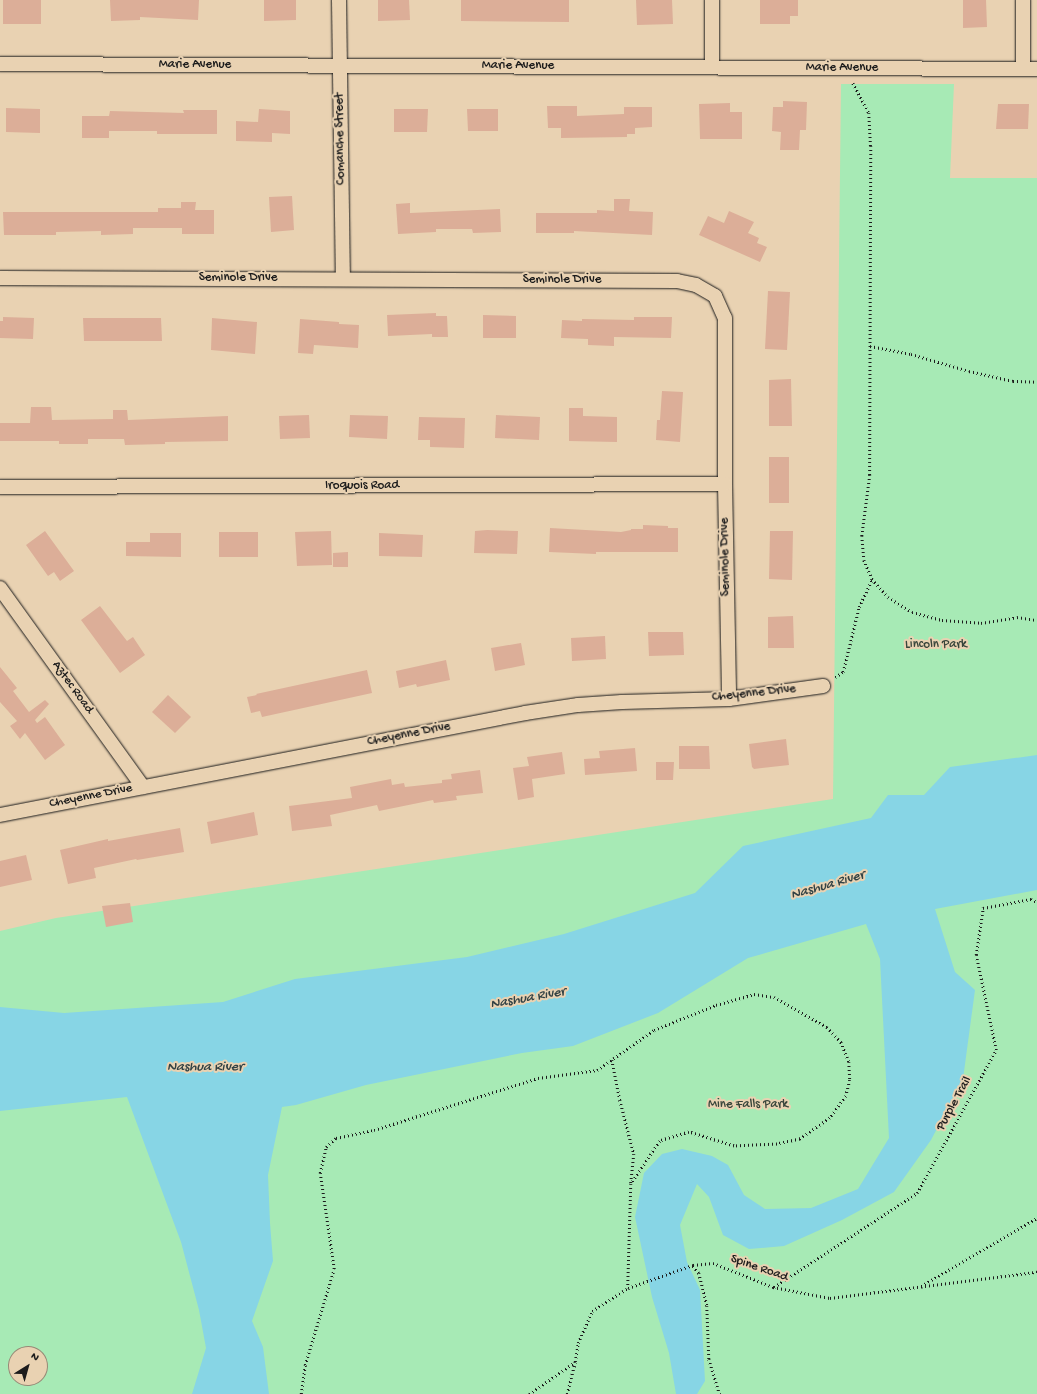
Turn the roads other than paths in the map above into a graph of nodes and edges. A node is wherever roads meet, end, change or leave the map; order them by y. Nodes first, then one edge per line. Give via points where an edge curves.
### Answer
1 (339, 0) edge
2 (712, 0) edge
3 (1023, 0) edge
4 (0, 64) edge
5 (340, 65) junction
6 (712, 67) junction
7 (1023, 69) junction
8 (1037, 69) edge
9 (0, 278) edge
10 (343, 278) junction
11 (725, 484) junction
12 (0, 487) edge
13 (0, 588) edge
14 (822, 686) road end
15 (729, 699) junction
16 (143, 787) junction
17 (0, 815) edge

1 - 5 street, Comanche Street
2 - 6 street
3 - 7 street
4 - 5 street, Marie Avenue
5 - 6 street, Marie Avenue
5 - 10 street, Comanche Street
6 - 7 street, Marie Avenue
7 - 8 street, Marie Avenue
9 - 10 street, Seminole Drive
10 - 11 street, Seminole Drive via 677,281 696,285 715,296 725,318
11 - 12 street, Iroquois Road
11 - 15 street, Seminole Drive
13 - 16 street, Aztec Road
14 - 15 street, Cheyenne Drive
15 - 16 street, Cheyenne Drive via 578,705
16 - 17 street, Cheyenne Drive

